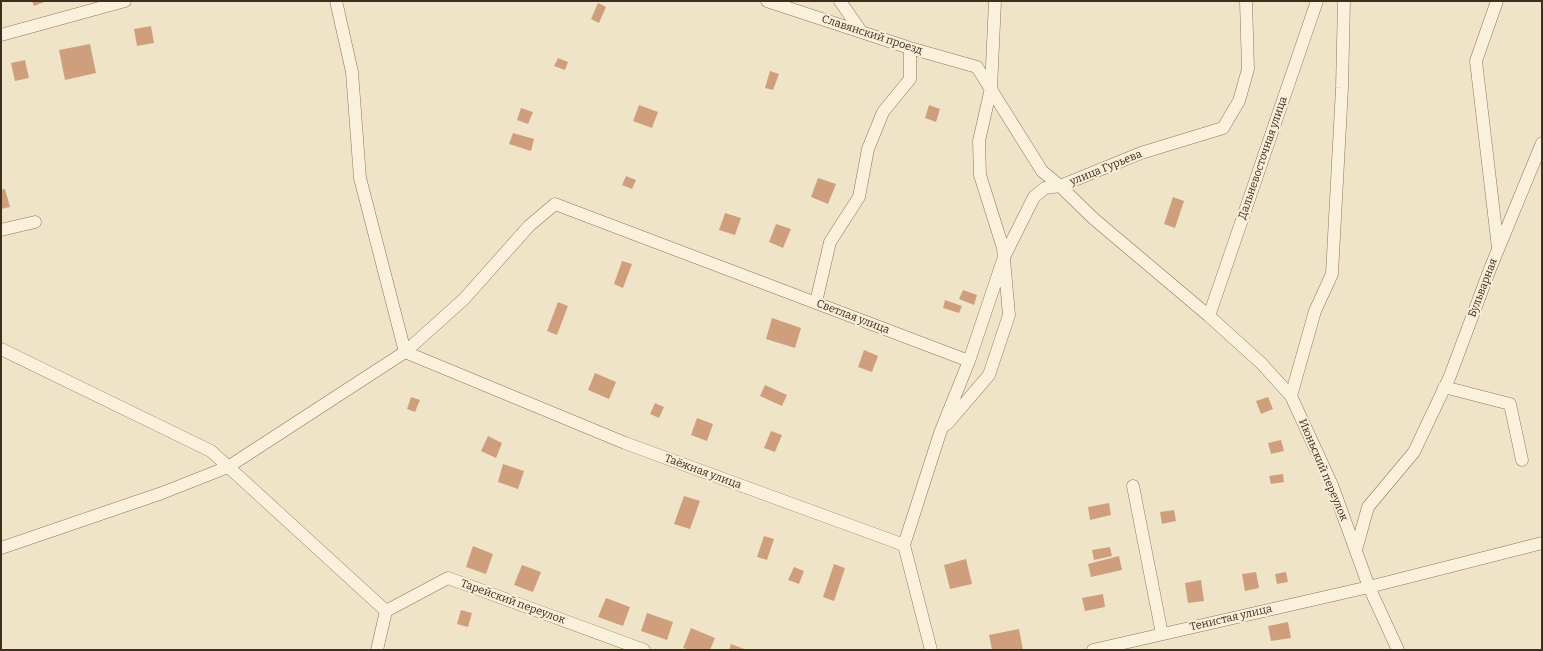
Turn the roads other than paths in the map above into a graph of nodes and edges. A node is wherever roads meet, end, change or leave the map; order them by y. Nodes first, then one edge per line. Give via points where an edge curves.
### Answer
1 (125, 1) edge
2 (336, 1) edge
3 (767, 1) edge
4 (840, 1) edge
5 (995, 1) edge
6 (1246, 1) edge
7 (1317, 1) edge
8 (1344, 1) edge
9 (1497, 1) edge
10 (860, 30) junction
11 (1, 35) edge
12 (910, 48) junction
13 (977, 67) joint
14 (990, 88) junction
15 (1542, 142) edge
16 (1060, 186) junction
17 (35, 222) dead end
18 (1, 230) edge
19 (1498, 249) junction
20 (1004, 257) junction
21 (816, 302) junction
22 (1209, 316) junction
23 (1, 349) edge
24 (406, 352) junction
25 (969, 361) junction
26 (1444, 388) junction
27 (1291, 396) junction
28 (940, 433) junction
29 (1522, 460) dead end
30 (228, 467) junction
31 (1133, 486) dead end
32 (1542, 543) edge
33 (904, 545) junction
34 (1, 548) edge
35 (1356, 550) junction
36 (1369, 587) junction
37 (386, 611) junction
38 (1162, 634) junction
39 (377, 650) edge
40 (644, 650) edge
41 (931, 650) edge
42 (1093, 650) edge
43 (1398, 650) edge

1 - 11 street
2 - 24 street via 352,72 360,178
3 - 10 street, Славянский проезд
4 - 10 street
5 - 14 street
6 - 16 street, улица Гурьева via 1248,69 1239,101 1223,128 1141,153
7 - 22 street, Дальневосточная улица
8 - 27 street via 1332,274 1315,311
9 - 19 street, Бульварная via 1476,62
10 - 12 street, Славянский проезд
12 - 13 street, Славянский проезд
12 - 21 street via 910,78 883,112 868,149 859,197 830,242
13 - 14 street, Июньский переулок
14 - 16 street, Июньский переулок via 1042,171
14 - 20 street via 979,141 980,175
15 - 19 street
16 - 20 street, улица Гурьева via 1045,188 1034,198
16 - 22 street, Июньский переулок via 1094,219
17 - 18 street
19 - 26 street, Бульварная
20 - 25 street, улица Гурьева
20 - 28 street via 1009,315 989,375
21 - 24 street, Светлая улица via 555,204 530,226 464,299
21 - 25 street, Светлая улица
22 - 27 street, Июньский переулок via 1261,363
23 - 30 street via 211,451
24 - 30 street
24 - 33 street, Таёжная улица via 625,443
25 - 28 street
26 - 29 street via 1510,404
26 - 35 street, Бульварная via 1414,452 1368,507
27 - 35 street, Июньский переулок via 1332,485
28 - 33 street
30 - 34 street
30 - 37 street
31 - 38 street
32 - 36 street, Тенистая улица
33 - 41 street
35 - 36 street, Июньский переулок
36 - 38 street, Тенистая улица
36 - 43 street, Июньский переулок
37 - 39 street
37 - 40 street, Тарейский переулок via 448,578
38 - 42 street, Тенистая улица

